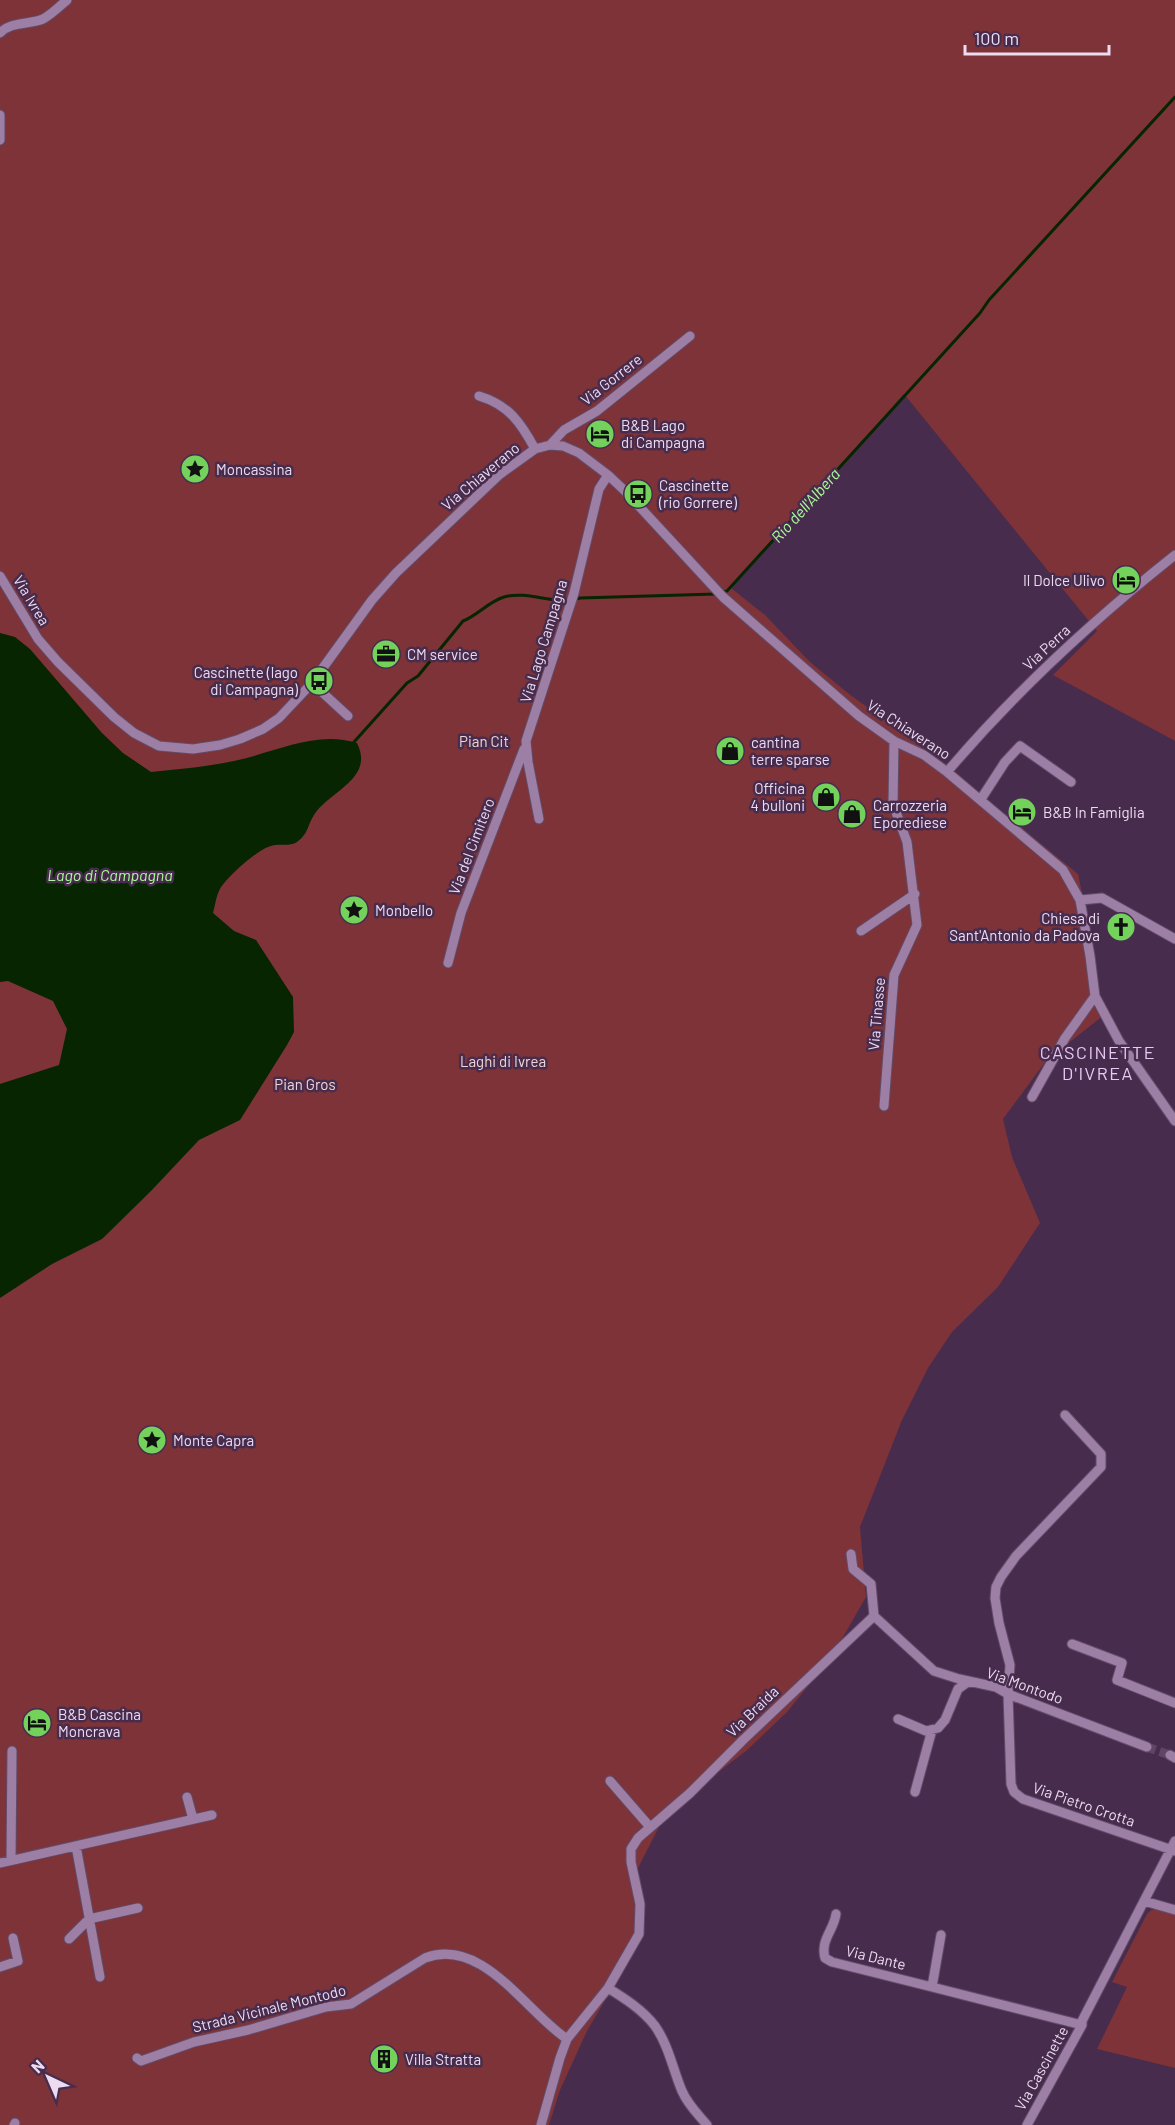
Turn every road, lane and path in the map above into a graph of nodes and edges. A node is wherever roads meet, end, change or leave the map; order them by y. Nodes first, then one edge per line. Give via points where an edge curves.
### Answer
1 (67, 0) edge
2 (0, 33) edge
3 (0, 115) edge
4 (0, 140) edge
5 (690, 336) dead end
6 (479, 396) dead end
7 (550, 445) junction
8 (535, 448) junction
9 (608, 475) junction
10 (1175, 555) edge
11 (0, 576) edge
12 (39, 639) joint
13 (312, 683) junction
14 (348, 716) dead end
15 (526, 741) junction
16 (894, 741) junction
17 (947, 772) junction
18 (1071, 782) dead end
19 (981, 799) junction
20 (539, 819) dead end
21 (915, 894) junction
22 (1080, 900) junction
23 (861, 931) dead end
24 (1175, 939) edge
25 (448, 963) dead end
26 (1095, 996) junction
27 (1032, 1097) dead end
28 (884, 1106) dead end
29 (1175, 1121) edge
30 (1065, 1415) dead end
31 (851, 1554) dead end
32 (874, 1616) junction
33 (1072, 1644) dead end
34 (969, 1681) junction
35 (1008, 1694) junction
36 (1175, 1703) edge
37 (898, 1719) dead end
38 (932, 1730) junction
39 (1148, 1747) tunnel mouth
40 (12, 1750) dead end
41 (610, 1781) dead end
42 (915, 1792) dead end
43 (187, 1797) dead end
44 (212, 1815) dead end
45 (193, 1819) junction
46 (650, 1827) junction
47 (76, 1846) junction
48 (1174, 1847) edge
49 (10, 1860) junction
50 (0, 1863) edge
51 (1144, 1901) junction
52 (138, 1908) dead end
53 (1175, 1910) edge
54 (836, 1914) dead end
55 (89, 1919) junction
56 (941, 1935) dead end
57 (13, 1938) dead end
58 (69, 1939) dead end
59 (0, 1967) edge
60 (100, 1977) dead end
61 (932, 1987) junction
62 (608, 1988) junction
63 (1082, 2025) junction
64 (567, 2039) junction
65 (137, 2058) dead end
66 (541, 2125) edge
67 (707, 2125) edge
68 (1027, 2125) edge

1 - 2 street via 42,19 12,25
3 - 4 street
5 - 7 street, Via Gorrere via 597,411 564,430
6 - 8 street via 507,410
7 - 8 street, Via Chiaverano
7 - 9 street, Via Chiaverano via 579,453
8 - 13 street, Via Chiaverano via 499,475 396,573
9 - 15 street, Via Lago Campagna via 599,489 574,593
9 - 16 street, Via Chiaverano via 723,597 859,716
10 - 17 street, Via Perra via 1040,672
11 - 12 street, Via Ivrea
12 - 13 street, Via Chiaverano via 114,717 159,746 194,749 240,739 279,718
13 - 14 street
15 - 20 street, Via Lago Campagna
15 - 25 street, Via del Cimitero via 461,913
16 - 17 street, Via Chiaverano via 924,755
16 - 21 street, Via Tinasse via 893,804 907,842
17 - 19 street, Via Chiaverano
18 - 19 street via 1020,746
19 - 22 street, Via Chiaverano via 1063,870
21 - 23 street
21 - 28 street, Via Tinasse via 917,925 894,975
22 - 24 street via 1102,898
22 - 26 street, Via Chiaverano
26 - 27 street via 1065,1038
26 - 29 street via 1119,1041
30 - 35 street via 1101,1454 1101,1467 1016,1556 996,1587 999,1623 1010,1665
31 - 32 street via 853,1569 871,1584
32 - 34 street, Via Montodo via 934,1671
32 - 46 street, Via Braida
33 - 36 street via 1122,1663 1117,1680
34 - 35 street, Via Montodo
34 - 38 street via 958,1689 945,1720
35 - 39 street, Via Montodo
35 - 48 street, Via Pietro Crotta via 1014,1792 1023,1800
37 - 38 street
38 - 42 street
40 - 49 street
41 - 46 street
43 - 45 street
44 - 45 street
45 - 47 street
46 - 62 street, Via Braida via 631,1850 640,1904 639,1934
47 - 49 street
47 - 55 street
48 - 51 street, Via Pietro Crotta
49 - 50 street
51 - 53 street
51 - 63 street, Via Pietro Crotta
52 - 55 street
54 - 61 street, Via Dante via 822,1950 825,1958
55 - 58 street
55 - 60 street
56 - 61 street
57 - 59 street via 18,1961
61 - 63 street, Via Dante
62 - 64 street, Via Braida
62 - 67 street via 655,2026 681,2090
63 - 68 street, Via Cascinette
64 - 65 street, Strada Vicinale Montodo via 489,1969 473,1959 433,1955 351,2004 326,2007 195,2042 141,2061
64 - 66 street

